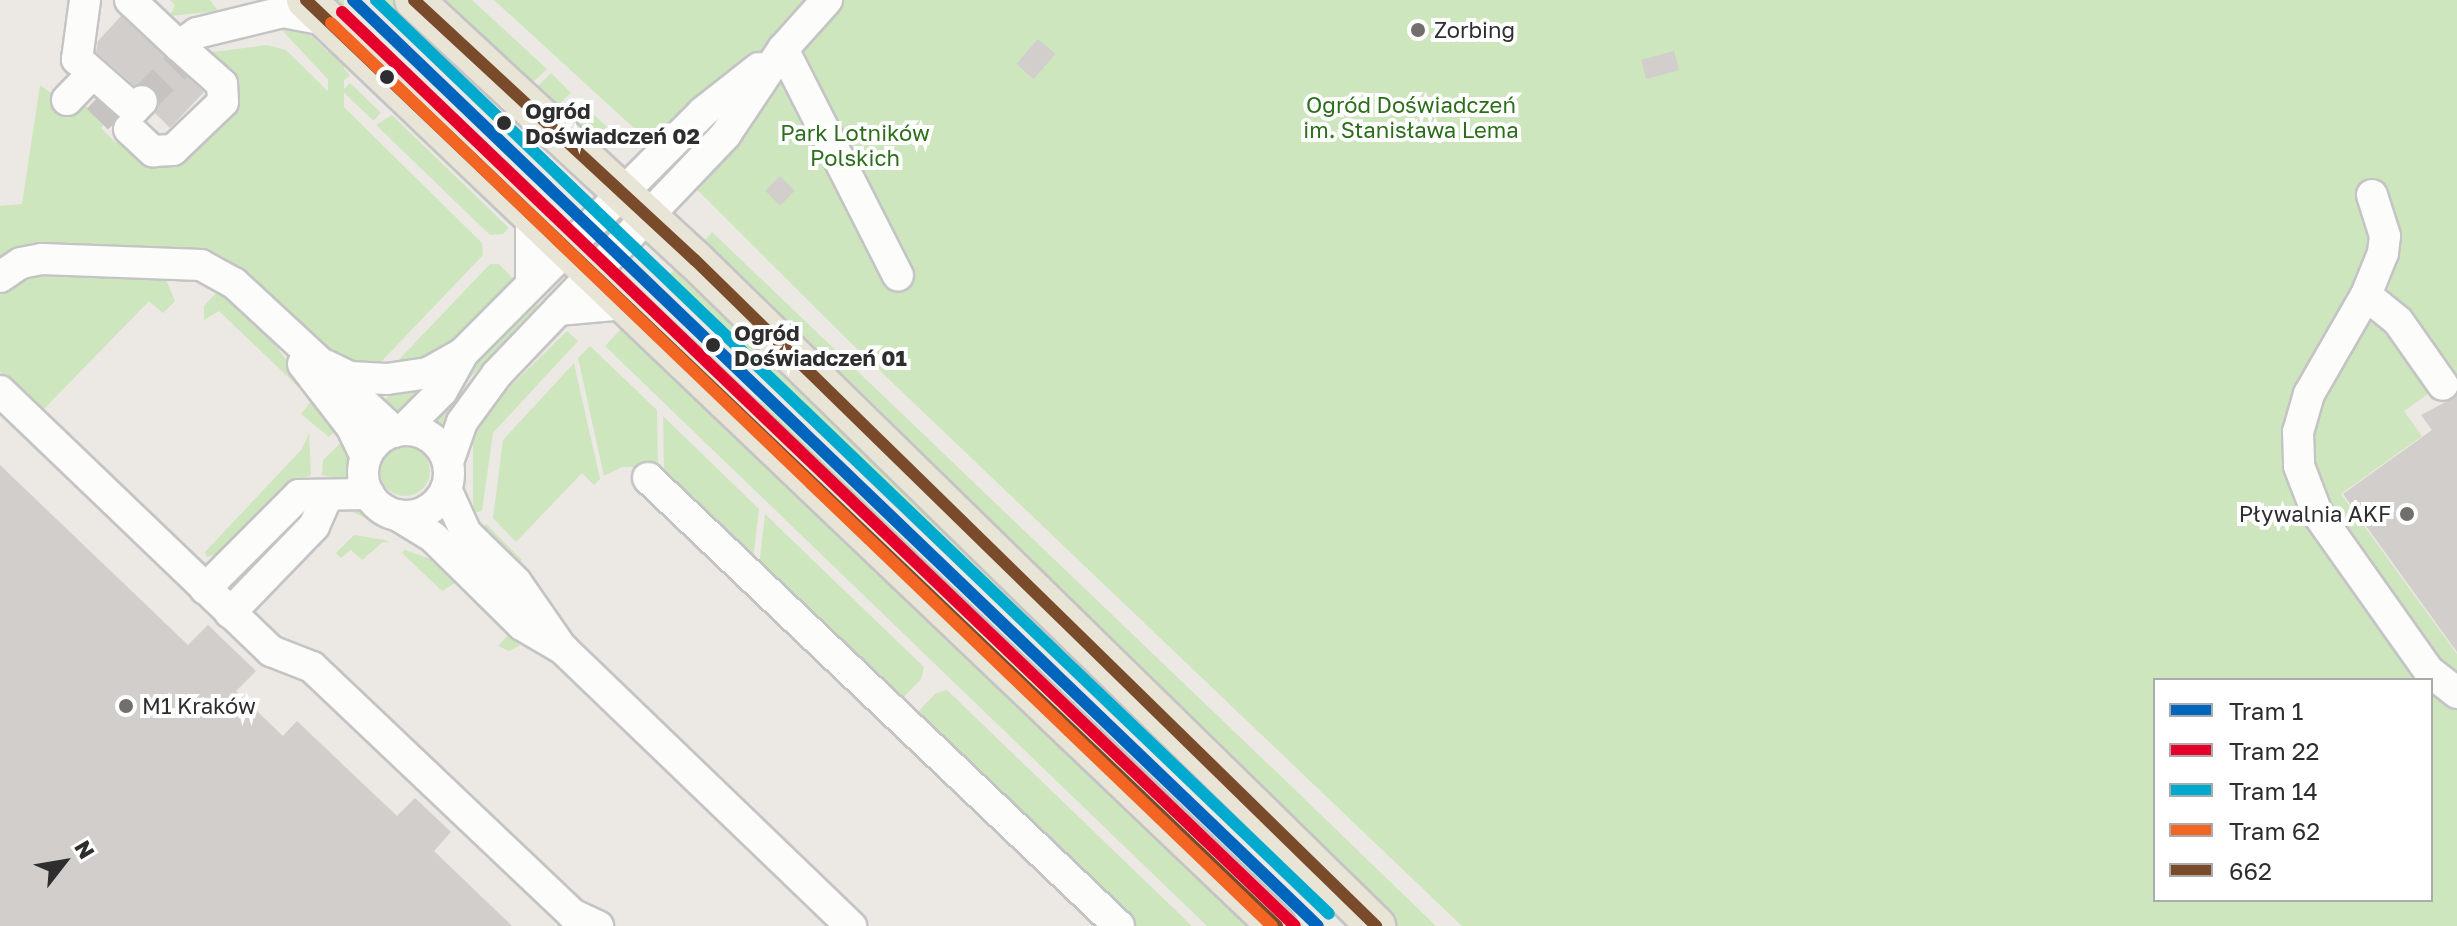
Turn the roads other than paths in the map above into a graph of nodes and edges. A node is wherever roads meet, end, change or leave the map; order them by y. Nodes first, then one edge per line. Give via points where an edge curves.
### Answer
1 (85, 0) edge
2 (130, 0) edge
3 (414, 0) edge
4 (827, 0) edge
5 (245, 9) edge
6 (315, 10) edge
7 (783, 49) junction
8 (179, 56) junction
9 (89, 77) junction
10 (61, 92) dead end
11 (142, 101) dead end
12 (129, 129) tunnel mouth
13 (2372, 195) dead end
14 (636, 206) junction
15 (531, 217) junction
16 (582, 261) junction
17 (898, 276) dead end
18 (0, 277) edge
19 (531, 283) junction
20 (2366, 295) junction
21 (625, 304) junction
22 (558, 310) junction
23 (288, 338) junction
24 (463, 353) junction
25 (325, 365) junction
26 (2443, 385) dead end
27 (0, 391) edge
28 (399, 431) junction
29 (366, 457) junction
30 (447, 476) junction
31 (648, 478) dead end
32 (369, 494) junction
33 (328, 495) junction
34 (397, 515) junction
35 (205, 589) junction
36 (230, 613) junction
37 (563, 649) junction
38 (2457, 693) edge
39 (598, 926) edge
40 (851, 926) edge
41 (1119, 926) edge
42 (1277, 926) edge
43 (1376, 926) edge

1 - 9 lane
2 - 8 lane
3 - 14 main road
4 - 7 lane
5 - 6 lane
5 - 8 lane via 197,33
6 - 15 main road
7 - 14 lane via 703,112
7 - 17 lane
8 - 12 lane via 222,84 223,102 173,150 153,151
9 - 10 lane
9 - 11 lane via 134,109
13 - 20 lane via 2385,236
14 - 16 lane
14 - 43 main road
15 - 16 main road
15 - 19 lane
16 - 19 lane
16 - 21 main road
16 - 22 lane
18 - 23 lane via 21,263 42,259 185,262 223,275
19 - 24 lane
20 - 26 lane via 2398,321
20 - 38 lane via 2303,411 2297,451 2302,480 2317,513 2429,671
21 - 22 lane
21 - 42 main road
22 - 30 lane via 475,402
23 - 25 lane
23 - 29 lane
24 - 25 lane via 428,373 387,379 350,377
24 - 28 lane via 442,391
25 - 28 lane
27 - 35 lane
28 - 29 lane via 377,441
28 - 30 lane via 431,438
29 - 32 lane via 363,475
30 - 34 lane via 429,510
30 - 37 lane via 466,533 516,582
31 - 41 lane
32 - 33 lane
32 - 34 lane
33 - 35 lane via 299,495
33 - 36 lane via 314,526
34 - 37 lane via 433,537 522,625
35 - 36 lane
36 - 39 lane via 271,651 312,667 572,914
37 - 40 lane

